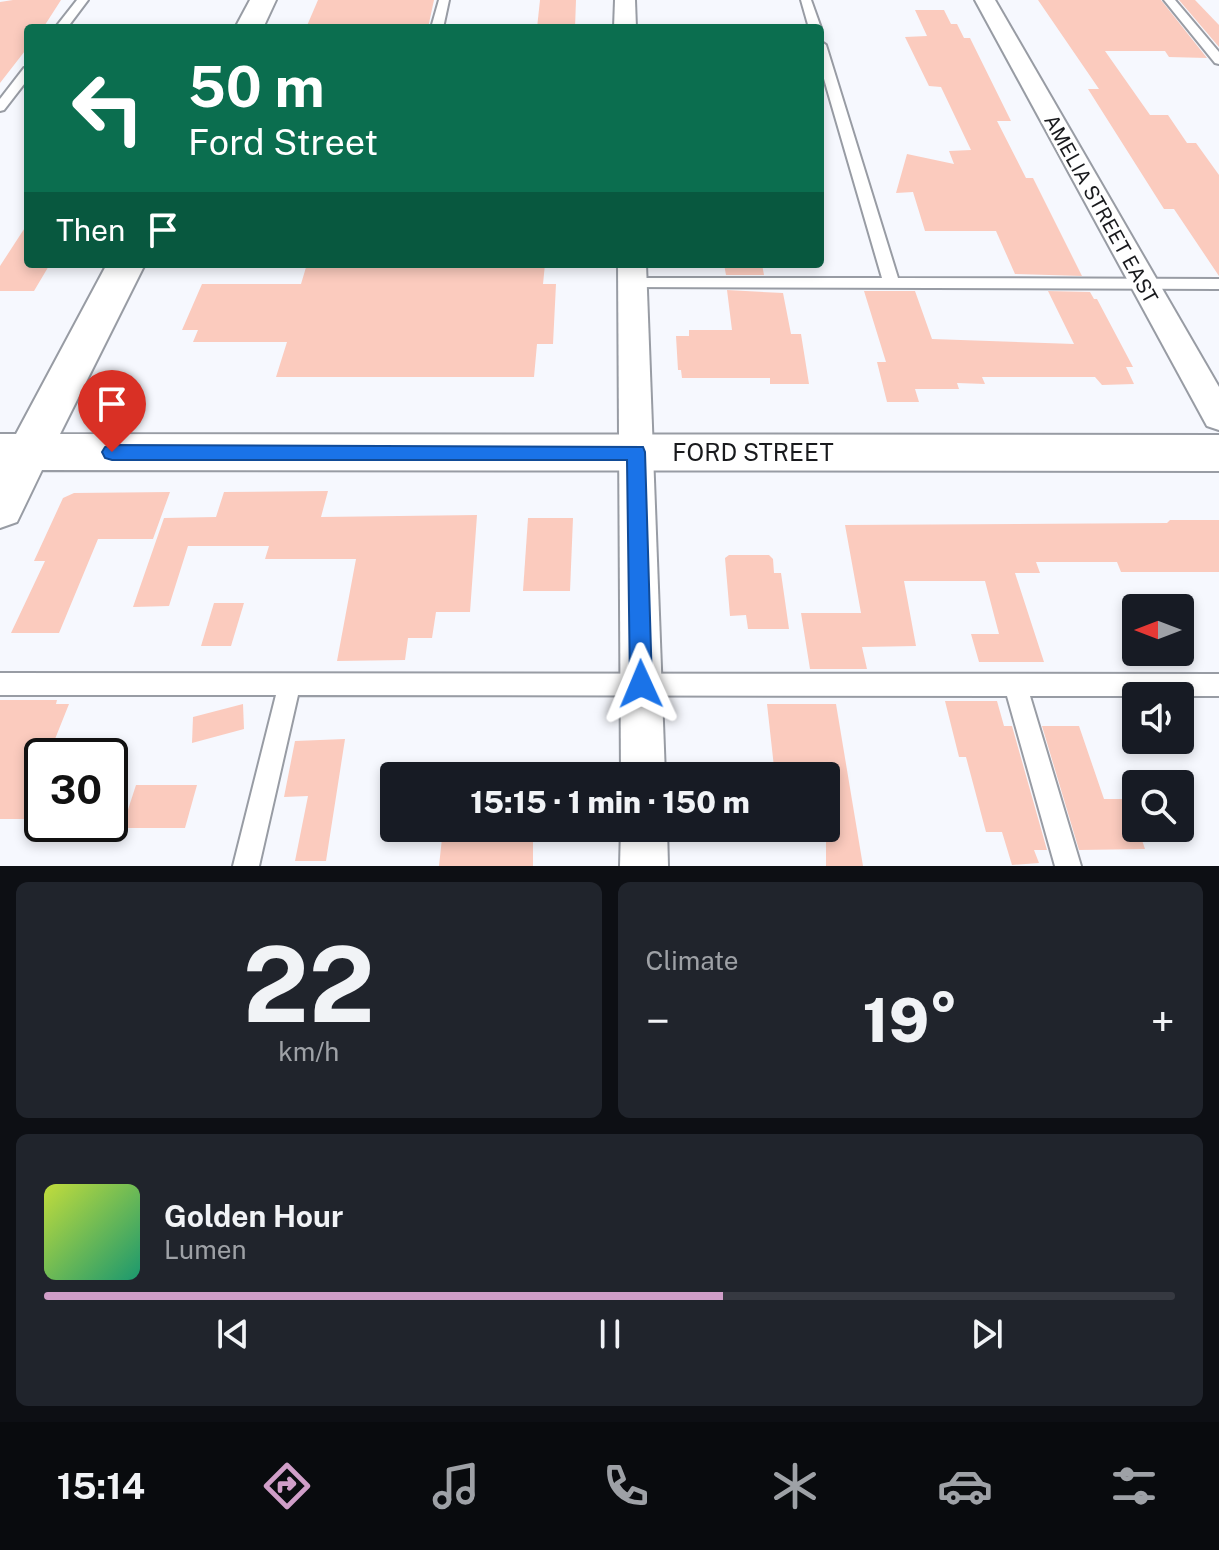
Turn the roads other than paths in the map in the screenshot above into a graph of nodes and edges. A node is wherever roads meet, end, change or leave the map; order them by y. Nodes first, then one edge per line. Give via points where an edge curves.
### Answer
1 (83, 0) edge
2 (263, 0) edge
3 (444, 0) edge
4 (625, 0) edge
5 (806, 0) edge
6 (985, 0) edge
7 (1169, 0) edge
8 (64, 24) edge
9 (251, 24) edge
10 (438, 24) edge
11 (625, 24) edge
12 (814, 24) edge
13 (824, 58) edge
14 (1219, 60) edge
15 (24, 76) edge
16 (0, 107) edge
17 (124, 268) edge
18 (632, 273) edge
19 (891, 282) junction
20 (1144, 283) junction
21 (1219, 284) edge
22 (1219, 417) edge
23 (14, 452) edge
24 (636, 452) junction
25 (1219, 453) edge
26 (0, 508) edge
27 (0, 684) edge
28 (290, 684) junction
29 (641, 684) junction
30 (1015, 684) junction
31 (1219, 685) edge
32 (643, 762) edge
33 (644, 842) edge
34 (246, 866) edge
35 (644, 866) edge
36 (1068, 866) edge

1 - 8 lane
2 - 9 main road
3 - 10 lane
4 - 11 street
5 - 12 lane
6 - 20 street, AMELIA STREET EAST
7 - 14 lane
13 - 19 lane
15 - 16 lane
17 - 23 main road
18 - 19 lane
18 - 24 street
19 - 20 lane
20 - 21 lane
20 - 22 street, AMELIA STREET EAST
23 - 24 main road, FORD STREET
23 - 26 main road
24 - 25 main road, FORD STREET
24 - 29 street
27 - 28 lane
28 - 29 lane
28 - 34 lane
29 - 30 lane
29 - 32 street
30 - 31 lane
30 - 36 lane
33 - 35 street

